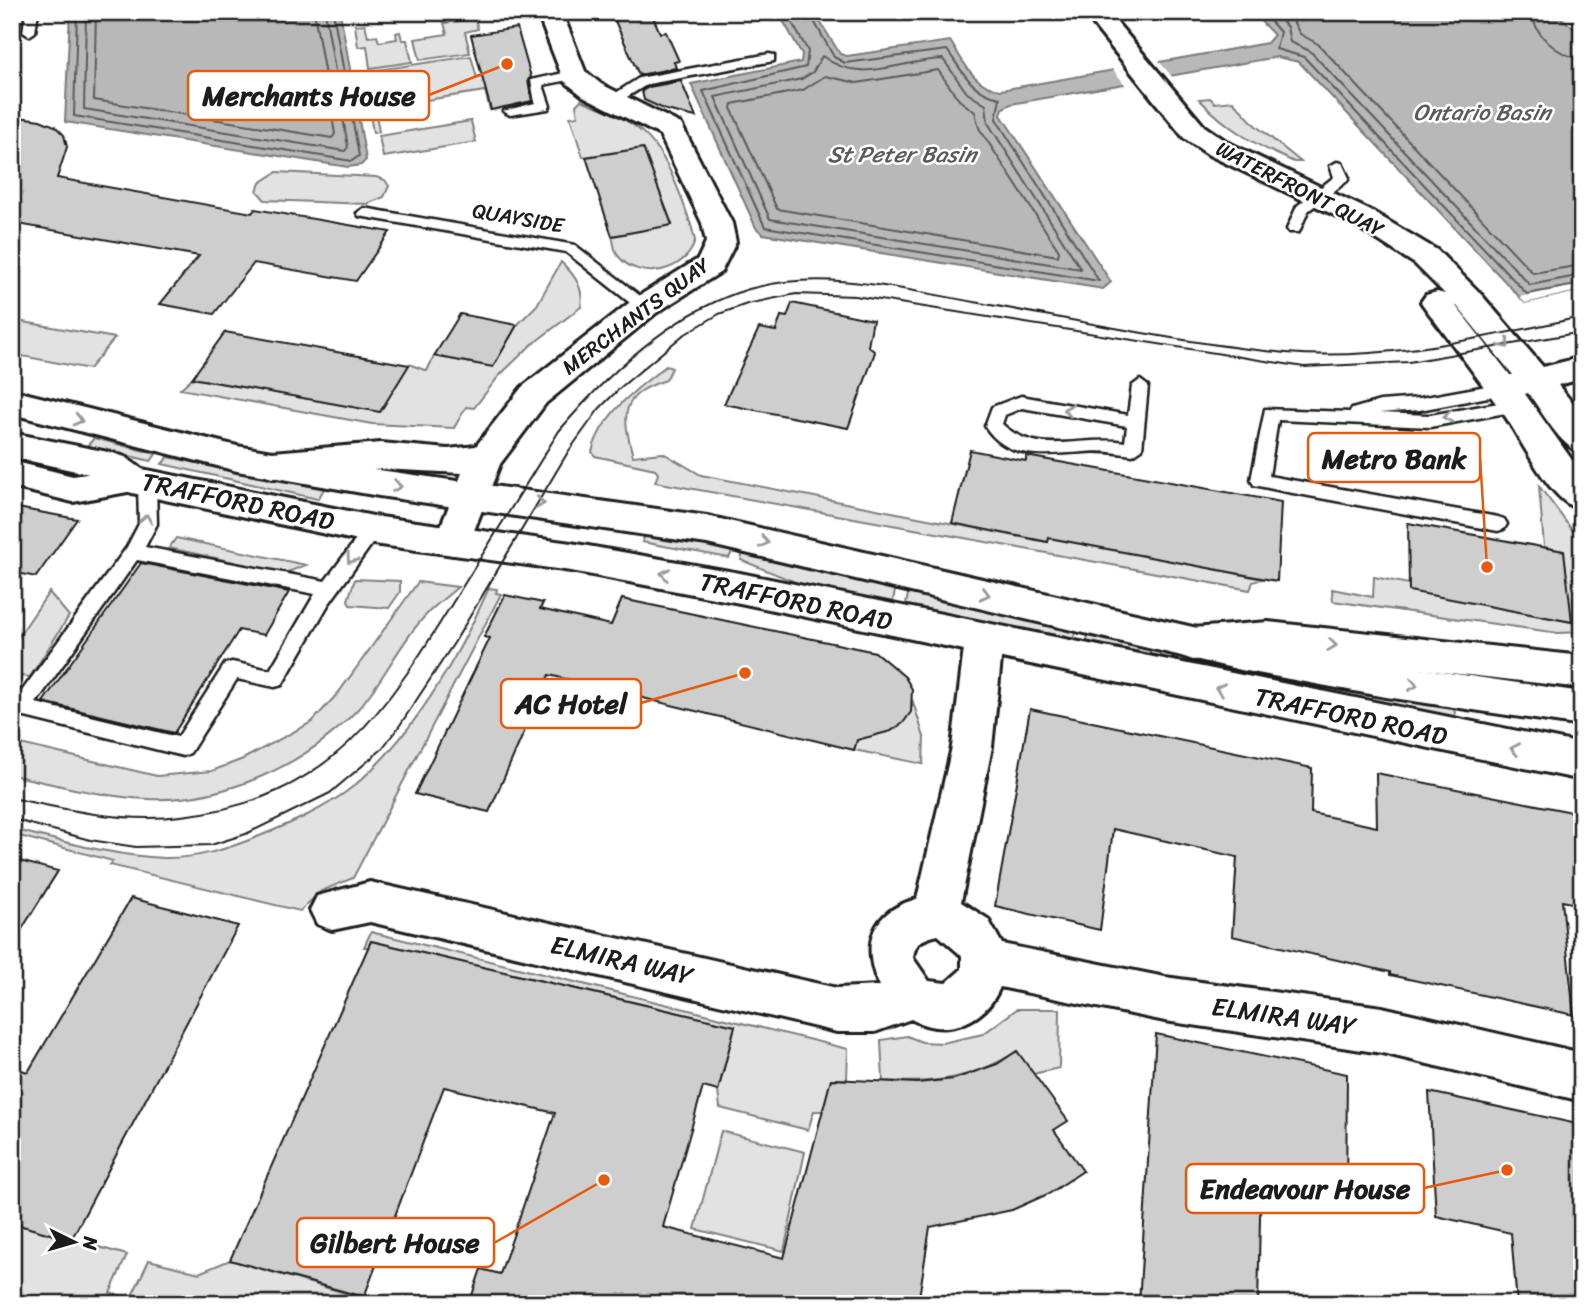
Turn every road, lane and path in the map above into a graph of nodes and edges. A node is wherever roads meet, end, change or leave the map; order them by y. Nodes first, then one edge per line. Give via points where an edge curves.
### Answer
1 (32, 12) edge
2 (549, 12) edge
3 (1095, 12) edge
4 (29, 32) dead end
5 (769, 58) dead end
6 (573, 75) junction
7 (612, 100) junction
8 (510, 111) dead end
9 (1337, 166) dead end
10 (1318, 197) junction
11 (364, 213) dead end
12 (1294, 229) dead end
13 (645, 306) junction
14 (1582, 368) edge
15 (1140, 386) dead end
16 (1545, 397) edge
17 (12, 401) edge
18 (1136, 422) junction
19 (1582, 441) edge
20 (12, 445) edge
21 (485, 458) junction
22 (1582, 463) edge
23 (270, 465) junction
24 (12, 474) edge
25 (140, 482) junction
26 (472, 495) junction
27 (1582, 498) edge
28 (1498, 524) dead end
29 (373, 530) junction
30 (453, 541) junction
31 (133, 552) junction
32 (329, 589) junction
33 (984, 640) junction
34 (1191, 644) junction
35 (1582, 672) edge
36 (1582, 709) edge
37 (1582, 762) edge
38 (332, 910) dead end
39 (939, 914) junction
40 (985, 962) junction
41 (909, 995) junction
42 (1582, 1077) edge

1 - 4 lane
2 - 6 main road
3 - 10 main road, WATERFRONT QUAY via 1194,132
5 - 7 lane via 644,81
6 - 7 main road, MERCHANTS QUAY
6 - 8 lane via 536,83 543,106
7 - 13 main road, MERCHANTS QUAY via 671,130 717,223 721,242 710,265
9 - 10 lane via 1342,178
10 - 12 lane via 1302,209
10 - 16 main road, WATERFRONT QUAY via 1396,239 1420,281
11 - 13 lane, QUAYSIDE via 570,248
13 - 21 main road, MERCHANTS QUAY via 549,381
14 - 16 main road
15 - 18 lane
16 - 19 main road
16 - 22 main road
16 - 27 main road via 1556,468
16 - 28 lane via 1430,421 1272,412 1260,480
17 -> 23 main road, TRAFFORD ROAD
18 -> 18 lane via 1021,402 998,411 993,426 1010,444 1021,446 1054,451 1100,445 1133,449
20 - 25 main road, TRAFFORD ROAD via 113,466
21 - 23 main road via 447,462 381,456
21 - 26 main road, MERCHANTS QUAY
23 -> 26 main road, TRAFFORD ROAD
24 - 25 main road via 73,489
25 - 29 main road, TRAFFORD ROAD
31 -> 25 lane via 148,524
26 - 30 main road, MERCHANTS QUAY
26 -> 34 main road, TRAFFORD ROAD via 709,531 867,564
29 - 30 main road, TRAFFORD ROAD
29 -> 32 lane
33 -> 30 main road, TRAFFORD ROAD via 714,583
31 - 32 lane
31 - 32 lane via 22,708 183,747 232,670 275,679
37 -> 33 main road, TRAFFORD ROAD
33 - 39 main road via 972,747 939,893
34 -> 35 main road via 1268,637
34 -> 36 main road, TRAFFORD ROAD via 1428,687
38 - 41 main road, ELMIRA WAY via 370,902 837,1010 894,1007
39 - 40 main road via 969,929 979,941
39 - 41 main road via 916,918 893,941 890,961 894,977
40 - 41 main road via 980,983 956,1003 931,1005
40 - 42 main road, ELMIRA WAY via 1165,999 1382,1030

